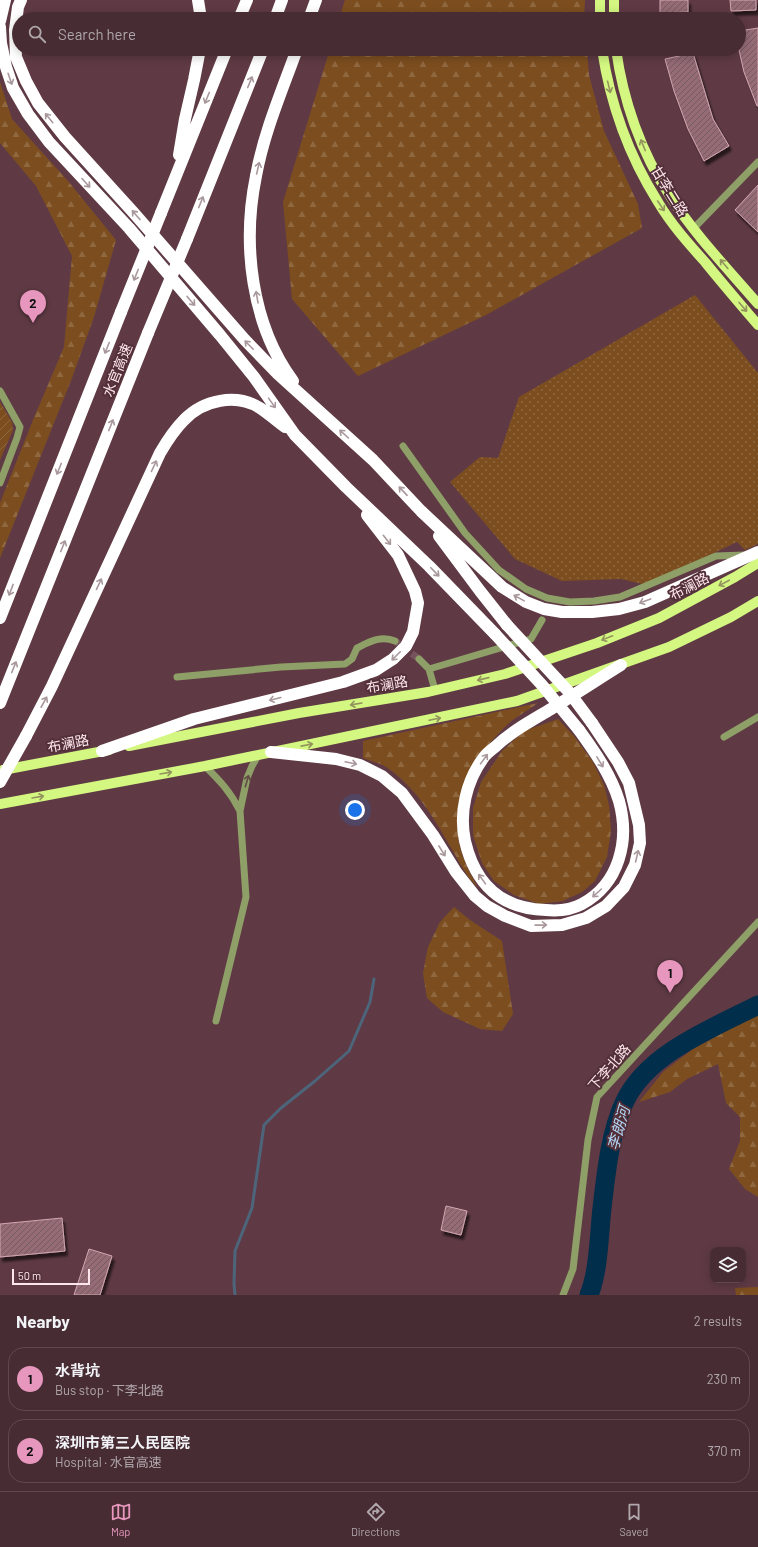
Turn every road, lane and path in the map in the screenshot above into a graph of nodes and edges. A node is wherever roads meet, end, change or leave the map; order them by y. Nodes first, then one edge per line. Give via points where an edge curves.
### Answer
1 (5, 0) edge
2 (21, 0) edge
3 (198, 0) edge
4 (247, 0) edge
5 (282, 0) edge
6 (316, 0) edge
7 (600, 0) edge
8 (614, 0) edge
9 (17, 12) edge
10 (200, 12) edge
11 (242, 12) edge
12 (278, 12) edge
13 (311, 12) edge
14 (600, 12) edge
15 (614, 12) edge
16 (0, 21) edge
17 (0, 27) edge
18 (16, 56) edge
19 (198, 56) edge
20 (224, 56) edge
21 (260, 56) edge
22 (294, 56) edge
23 (603, 56) edge
24 (617, 56) edge
25 (758, 162) edge
26 (175, 178) junction
27 (694, 228) junction
28 (758, 304) edge
29 (758, 325) edge
30 (0, 391) edge
31 (312, 405) junction
32 (295, 435) junction
33 (403, 446) dead end
34 (0, 483) edge
35 (346, 487) junction
36 (421, 511) junction
37 (756, 557) edge
38 (758, 601) edge
39 (0, 618) edge
40 (542, 620) dead end
41 (395, 641) tunnel mouth
42 (419, 659) tunnel mouth
43 (620, 665) junction
44 (429, 669) junction
45 (177, 677) dead end
46 (435, 690) junction
47 (547, 690) junction
48 (0, 703) edge
49 (758, 716) edge
50 (724, 737) dead end
51 (102, 751) junction
52 (265, 753) junction
53 (204, 766) junction
54 (0, 770) edge
55 (0, 782) edge
56 (0, 804) edge
57 (240, 811) junction
58 (758, 922) edge
59 (216, 1021) dead end
60 (563, 1295) edge

1 - 16 highway
9 -> 2 highway
3 - 10 highway
4 - 11 highway
5 - 12 highway
6 - 13 highway
7 - 14 main road
8 - 15 main road
17 -> 32 highway via 6,67 13,88 28,114 49,142 129,228 220,335
31 -> 18 highway via 245,340 65,137 38,103
19 - 26 highway via 184,119
20 -> 26 highway, 水官高速
48 -> 21 highway, 水官高速, bridge
31 -> 22 highway via 285,370 265,326 258,303 251,254 250,226 255,177 269,125
23 -> 29 main road, 甘李二路 via 613,101 625,136 640,171 658,203 680,233
27 -> 24 main road, 甘李二路 via 670,196 650,162 626,97
25 - 27 street
26 -> 39 highway, 水官高速, bridge
28 -> 27 main road, 甘李二路
30 - 34 street via 20,427
36 -> 31 highway via 373,460
32 - 35 highway
55 -> 32 highway, bridge via 52,686 160,453 184,419 199,408 210,404 228,400 245,402 259,408
33 - 37 street via 465,533 499,570 546,599 570,602 620,597 716,556
35 -> 47 highway, bridge via 429,566
35 -> 51 highway via 398,555 415,590 418,603 413,632 398,655 376,670 343,682 194,719
37 -> 36 highway via 639,604 592,612 562,612 526,602 507,590
52 -> 36 highway, bridge via 336,760 360,765 382,776 402,793 475,896 505,916 531,926 562,925 586,918 606,906 624,888 640,843 639,825 629,783 618,762 569,692 507,626
37 -> 46 main road, 布澜路 via 735,578 659,618 597,643 505,674
38 - 43 main road via 669,647
40 - 44 street via 531,639
41 - 45 street via 384,638 367,643 357,648 352,659 345,664
42 - 44 street
43 - 47 main road
47 -> 43 highway, bridge via 579,730 610,777 619,802 624,830 621,854 611,879 596,895 580,905 556,911 532,910 509,904 491,891 468,853 463,829 464,802 472,779 484,757 504,738
44 - 46 street
46 -> 51 main road, 布澜路
52 -> 47 main road via 510,702
49 - 50 street
51 - 54 main road, 布澜路
52 - 53 main road
57 -> 52 street via 252,766
56 -> 53 main road
53 - 57 street via 223,784
57 - 59 street via 246,897
58 - 60 street, 下李北路 via 597,1097 588,1140 573,1269

